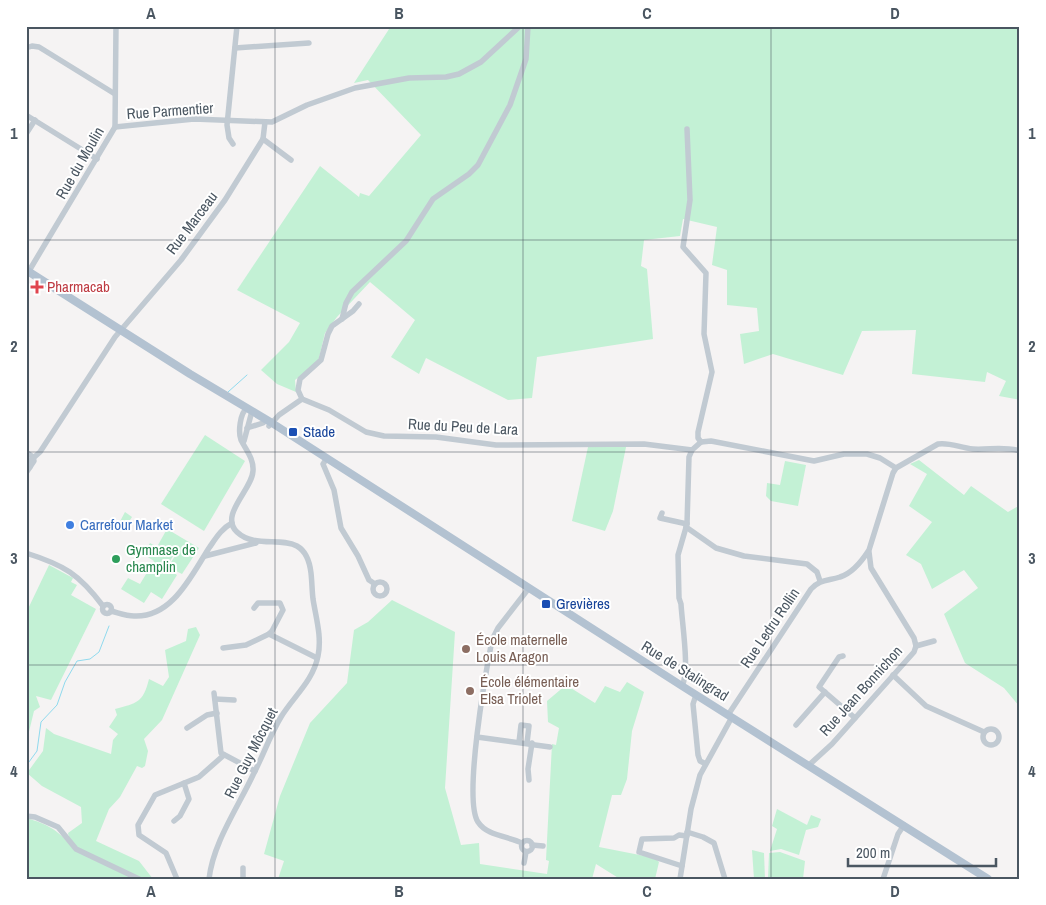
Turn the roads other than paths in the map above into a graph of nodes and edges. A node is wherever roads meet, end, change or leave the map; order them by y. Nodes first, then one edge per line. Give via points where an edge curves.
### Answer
1 (116, 26) edge
2 (237, 26) edge
3 (520, 26) edge
4 (528, 26) edge
5 (309, 43) dead end
6 (26, 48) edge
7 (235, 48) junction
8 (115, 94) junction
9 (26, 115) edge
10 (35, 120) junction
11 (228, 120) junction
12 (265, 122) junction
13 (115, 127) junction
14 (687, 129) dead end
15 (26, 134) edge
16 (263, 140) junction
17 (232, 144) dead end
18 (97, 159) junction
19 (291, 160) dead end
20 (27, 273) edge
21 (359, 304) dead end
22 (342, 319) junction
23 (125, 332) junction
24 (302, 399) junction
25 (248, 411) junction
26 (268, 424) junction
27 (247, 428) junction
28 (701, 442) junction
29 (244, 443) junction
30 (692, 450) junction
31 (1020, 451) edge
32 (26, 452) edge
33 (30, 458) edge
34 (325, 460) junction
35 (896, 468) junction
36 (28, 470) edge
37 (662, 513) dead end
38 (232, 524) junction
39 (686, 526) junction
40 (259, 542) junction
41 (869, 550) junction
42 (26, 553) edge
43 (203, 557) junction
44 (820, 581) junction
45 (375, 584) dead end
46 (530, 588) junction
47 (254, 608) dead end
48 (269, 634) junction
49 (934, 641) dead end
50 (916, 646) junction
51 (223, 648) dead end
52 (843, 656) dead end
53 (317, 658) junction
54 (893, 675) junction
55 (682, 686) junction
56 (825, 692) junction
57 (696, 695) junction
58 (234, 700) dead end
59 (217, 713) junction
60 (730, 716) junction
61 (854, 718) junction
62 (796, 725) dead end
63 (187, 728) dead end
64 (984, 732) dead end
65 (477, 737) junction
66 (519, 742) junction
67 (530, 743) junction
68 (550, 747) dead end
69 (224, 755) junction
70 (704, 763) junction
71 (809, 765) junction
72 (255, 771) junction
73 (529, 780) dead end
74 (184, 782) junction
75 (26, 816) edge
76 (174, 821) dead end
77 (904, 825) junction
78 (687, 834) junction
79 (522, 843) junction
80 (532, 846) junction
81 (543, 846) dead end
82 (526, 852) junction
83 (524, 863) dead end
84 (682, 866) junction
85 (243, 868) dead end
86 (139, 879) edge
87 (177, 879) edge
88 (209, 879) edge
89 (243, 879) edge
90 (680, 879) edge
91 (725, 879) edge
92 (883, 879) edge
93 (988, 879) edge

1 - 8 street, Rue du Moulin
2 - 7 street
3 - 12 street via 481,62 459,74 409,78 355,88 306,104 276,121
4 - 22 street via 526,59 510,105 478,165 433,199 406,241 352,292
5 - 7 street
6 - 8 street via 39,47
7 - 11 street
8 - 13 street, Rue du Moulin
9 - 10 street
10 - 15 street
10 - 18 street
11 - 12 street, Rue Parmentier
11 - 13 street, Rue Parmentier via 194,119
11 - 17 street, Rue Parmentier
12 - 16 street, Rue Marceau
13 - 18 street, Rue du Moulin
14 - 28 street via 690,200 683,247 706,273 704,334 712,372 698,432
16 - 19 street
16 - 23 street, Rue Marceau via 225,200
18 - 20 street, Rue du Moulin
20 - 23 main road, Rue de Stalingrad
21 - 22 street
22 - 24 street via 332,326 318,365 298,383
23 - 25 main road, Rue de Stalingrad
23 - 33 street, Rue Marceau via 40,452
24 - 26 street
24 - 30 street, Rue du Peu de Lara via 329,410 366,432 384,436 436,437 496,444 644,444
25 - 26 main road, Rue de Stalingrad
25 - 27 street
25 - 29 street via 240,434
26 - 27 street
26 - 34 main road, Rue de Stalingrad
27 - 29 street
28 - 30 street
28 - 35 street via 711,441 814,461 844,454 867,454
29 - 38 street via 253,463 253,474 233,514
30 - 39 street via 688,467
31 - 35 street via 944,443
32 - 33 street
33 - 36 street via 34,461
34 - 45 street via 341,528
34 - 46 main road, Rue de Stalingrad
35 - 41 street, Rue Ledru Rollin
37 - 39 street via 660,518
38 - 40 street, Rue Guy Môcquet via 241,535
38 - 43 street via 221,531
39 - 44 street via 716,548 744,556 807,564 817,572
39 - 55 street via 678,555 678,598 687,672
40 - 43 street
40 - 53 street, Rue Guy Môcquet via 288,542 300,548 308,558 318,632
41 - 44 street, Rue Ledru Rollin via 850,572
41 - 50 street, Rue Jean Bonnichon via 872,568
42 - 43 street via 69,570 103,606 109,605 111,611 132,616 162,610
44 - 60 street, Rue Ledru Rollin via 805,596
46 - 55 main road, Rue de Stalingrad
46 - 65 street via 492,640
47 - 48 street via 258,603 275,602 282,606 283,610
48 - 51 street via 246,645
48 - 53 street
49 - 50 street
50 - 54 street, Rue Jean Bonnichon
52 - 56 street via 820,682 819,686
53 - 72 street, Rue Guy Môcquet via 304,689 280,719
54 - 61 street, Rue Jean Bonnichon
54 - 64 street via 926,706
55 - 57 main road, Rue de Stalingrad
56 - 61 street
56 - 62 street
57 - 60 main road, Rue de Stalingrad
57 - 70 street via 693,704 698,755
58 - 59 street via 215,696
59 - 63 street via 207,715
59 - 69 street via 220,747
60 - 70 street, Rue Ledru Rollin
60 - 71 main road, Rue de Stalingrad
61 - 71 street, Rue Jean Bonnichon
65 - 66 street
65 - 79 street via 475,817 485,830
66 - 67 street
66 - 67 street via 521,725 530,726
67 - 68 street
67 - 73 street
69 - 72 street
69 - 74 street via 199,777
70 - 78 street, Rue Ledru Rollin
71 - 77 main road, Rue de Stalingrad
72 - 88 street, Rue Guy Môcquet via 216,852
74 - 76 street via 189,799
74 - 87 street via 155,795 138,828 140,837 166,853
75 - 86 street via 58,827 76,849
77 - 92 street
77 - 93 main road, Rue de Stalingrad
78 - 84 street, Rue Ledru Rollin
78 - 84 street via 642,839 639,852
78 - 91 street via 703,836 714,843
79 - 80 street via 528,840
79 - 82 street via 521,848
80 - 81 street
80 - 82 street
82 - 83 street
84 - 90 street, Rue Ledru Rollin
85 - 89 street

